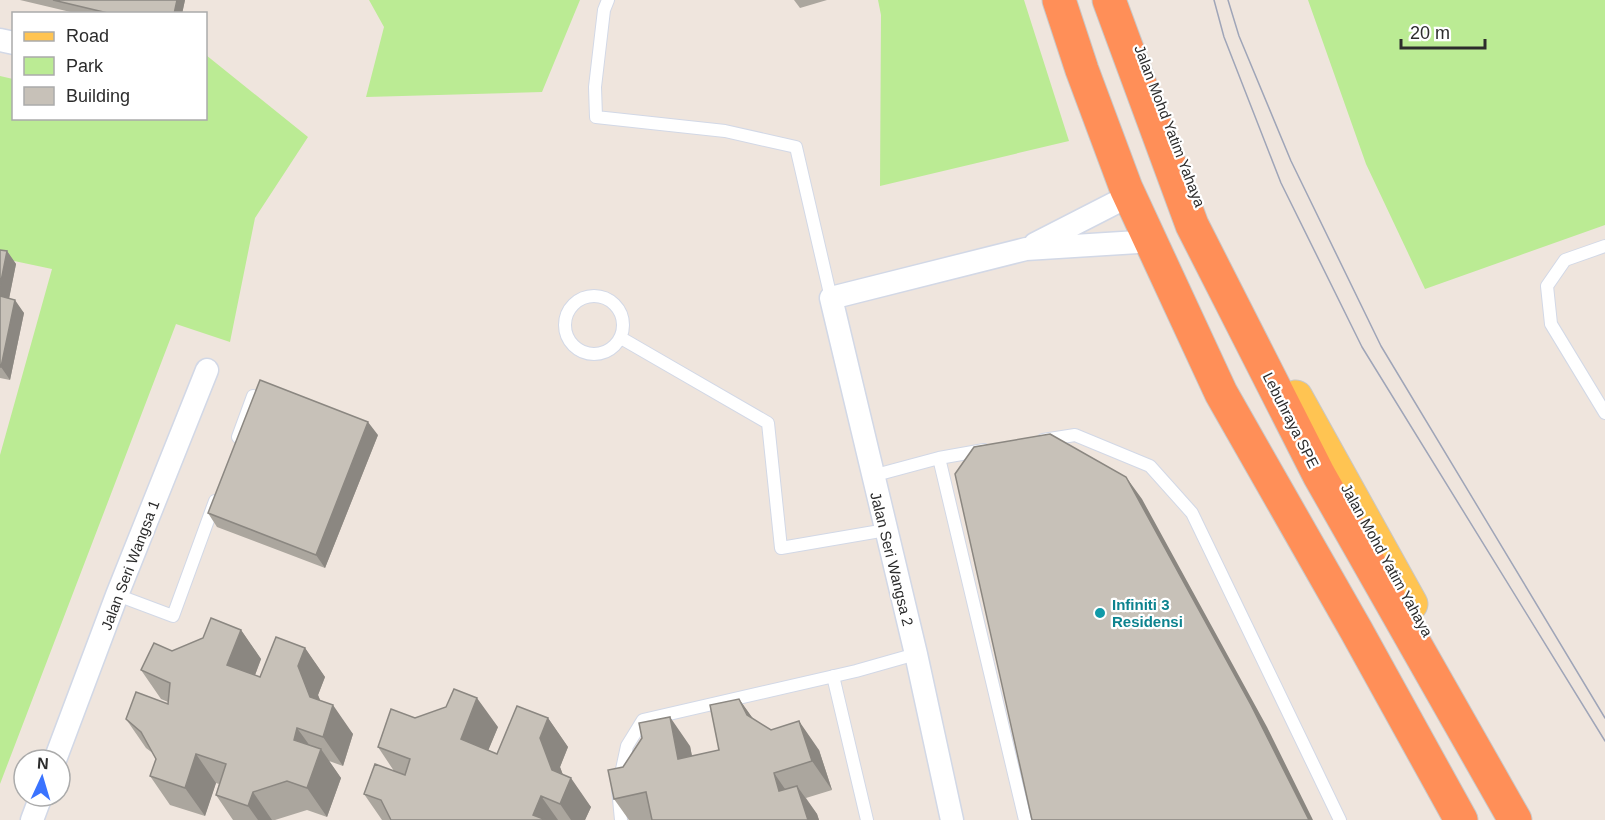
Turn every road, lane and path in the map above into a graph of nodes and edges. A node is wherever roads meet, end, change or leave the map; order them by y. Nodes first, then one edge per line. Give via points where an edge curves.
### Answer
1 (608, 0) edge
2 (1049, 0) edge
3 (1059, 0) edge
4 (1109, 0) edge
5 (1122, 0) edge
6 (1119, 201) junction
7 (1138, 242) junction
8 (1605, 246) edge
9 (1026, 249) junction
10 (831, 298) junction
11 (621, 338) junction
12 (207, 370) dead end
13 (253, 396) edge
14 (1605, 413) edge
15 (1030, 442) edge
16 (996, 448) edge
17 (233, 451) edge
18 (939, 458) junction
19 (872, 476) junction
20 (221, 484) edge
21 (886, 530) junction
22 (117, 595) junction
23 (916, 654) junction
24 (833, 676) junction
25 (60, 748) edge
26 (621, 820) edge
27 (867, 820) edge
28 (952, 820) edge
29 (1025, 820) edge
30 (1341, 820) edge
31 (1446, 820) edge
32 (1461, 820) edge
33 (1515, 820) edge
34 (1530, 820) edge

1 - 10 lane, Jalan Seri Wangsa 2 via 595,87 596,117 725,131 796,147
2 - 6 main road
3 - 32 highway via 1126,188 1221,393
4 - 33 highway, Lebuhraya SPE via 1192,225 1319,475
5 - 34 main road, Jalan Mohd Yatim Yahaya via 1212,231 1292,390
6 - 7 main road
6 - 9 street
7 - 9 street
7 - 31 main road via 1234,441
8 - 14 lane via 1565,260 1547,286 1551,324
9 - 10 street
10 - 19 street, Jalan Seri Wangsa 2
11 - 11 lane via 611,350 597,355 583,353 571,344 565,330 566,316 574,303 589,296 605,298 618,308 623,322
11 - 21 lane via 768,423 781,548
12 - 22 street, Jalan Seri Wangsa 1
13 - 17 lane
15 - 30 lane via 1075,435 1150,466 1192,513
16 - 18 lane
18 - 19 lane
18 - 29 lane
19 - 21 street, Jalan Seri Wangsa 2
20 - 22 lane via 173,616
21 - 23 street, Jalan Seri Wangsa 2
22 - 25 street, Jalan Seri Wangsa 1
23 - 24 lane
23 - 28 street, Jalan Seri Wangsa 2
24 - 26 lane via 643,720 627,746 618,788
24 - 27 lane

